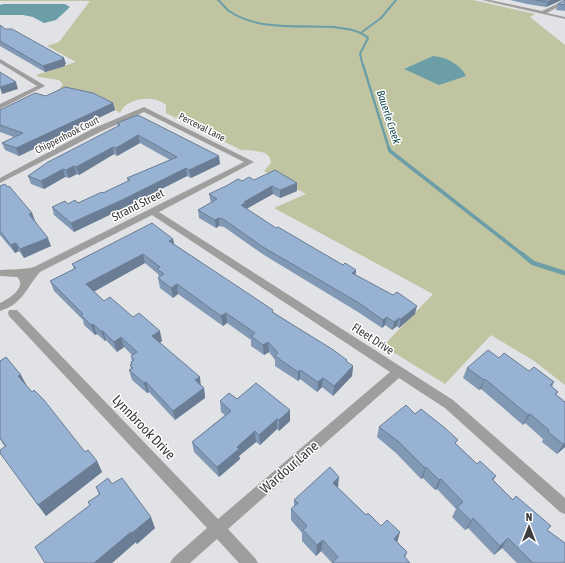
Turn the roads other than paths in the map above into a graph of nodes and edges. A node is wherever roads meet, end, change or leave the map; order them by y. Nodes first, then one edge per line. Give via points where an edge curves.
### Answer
1 (484, 0) edge
2 (565, 1) edge
3 (543, 13) junction
4 (565, 18) edge
5 (0, 61) edge
6 (0, 107) edge
7 (144, 109) joint
8 (250, 162) joint
9 (0, 181) edge
10 (153, 212) junction
11 (0, 273) edge
12 (22, 278) junction
13 (17, 299) junction
14 (0, 308) edge
15 (13, 313) junction
16 (399, 371) junction
17 (565, 507) edge
18 (218, 528) junction
19 (178, 563) edge
20 (250, 563) edge

1 - 3 street
2 - 3 street
3 - 4 street
5 - 6 street via 42,86
7 - 8 street, Perceval Lane
7 - 9 street, Chippenhook Court via 95,131
8 - 10 street, Strand Street
10 - 12 street, Strand Street
10 - 16 street, Fleet Drive
11 - 12 street via 12,273
12 - 13 street, Strand Street via 26,288
13 - 14 street
13 - 15 street
14 - 15 street, Lynnbrook Drive
15 - 18 street, Lynnbrook Drive
16 - 17 street, Fleet Drive via 465,417
16 - 18 street, Wardour Lane
18 - 19 street, Wardour Lane
18 - 20 street, Lynnbrook Drive

